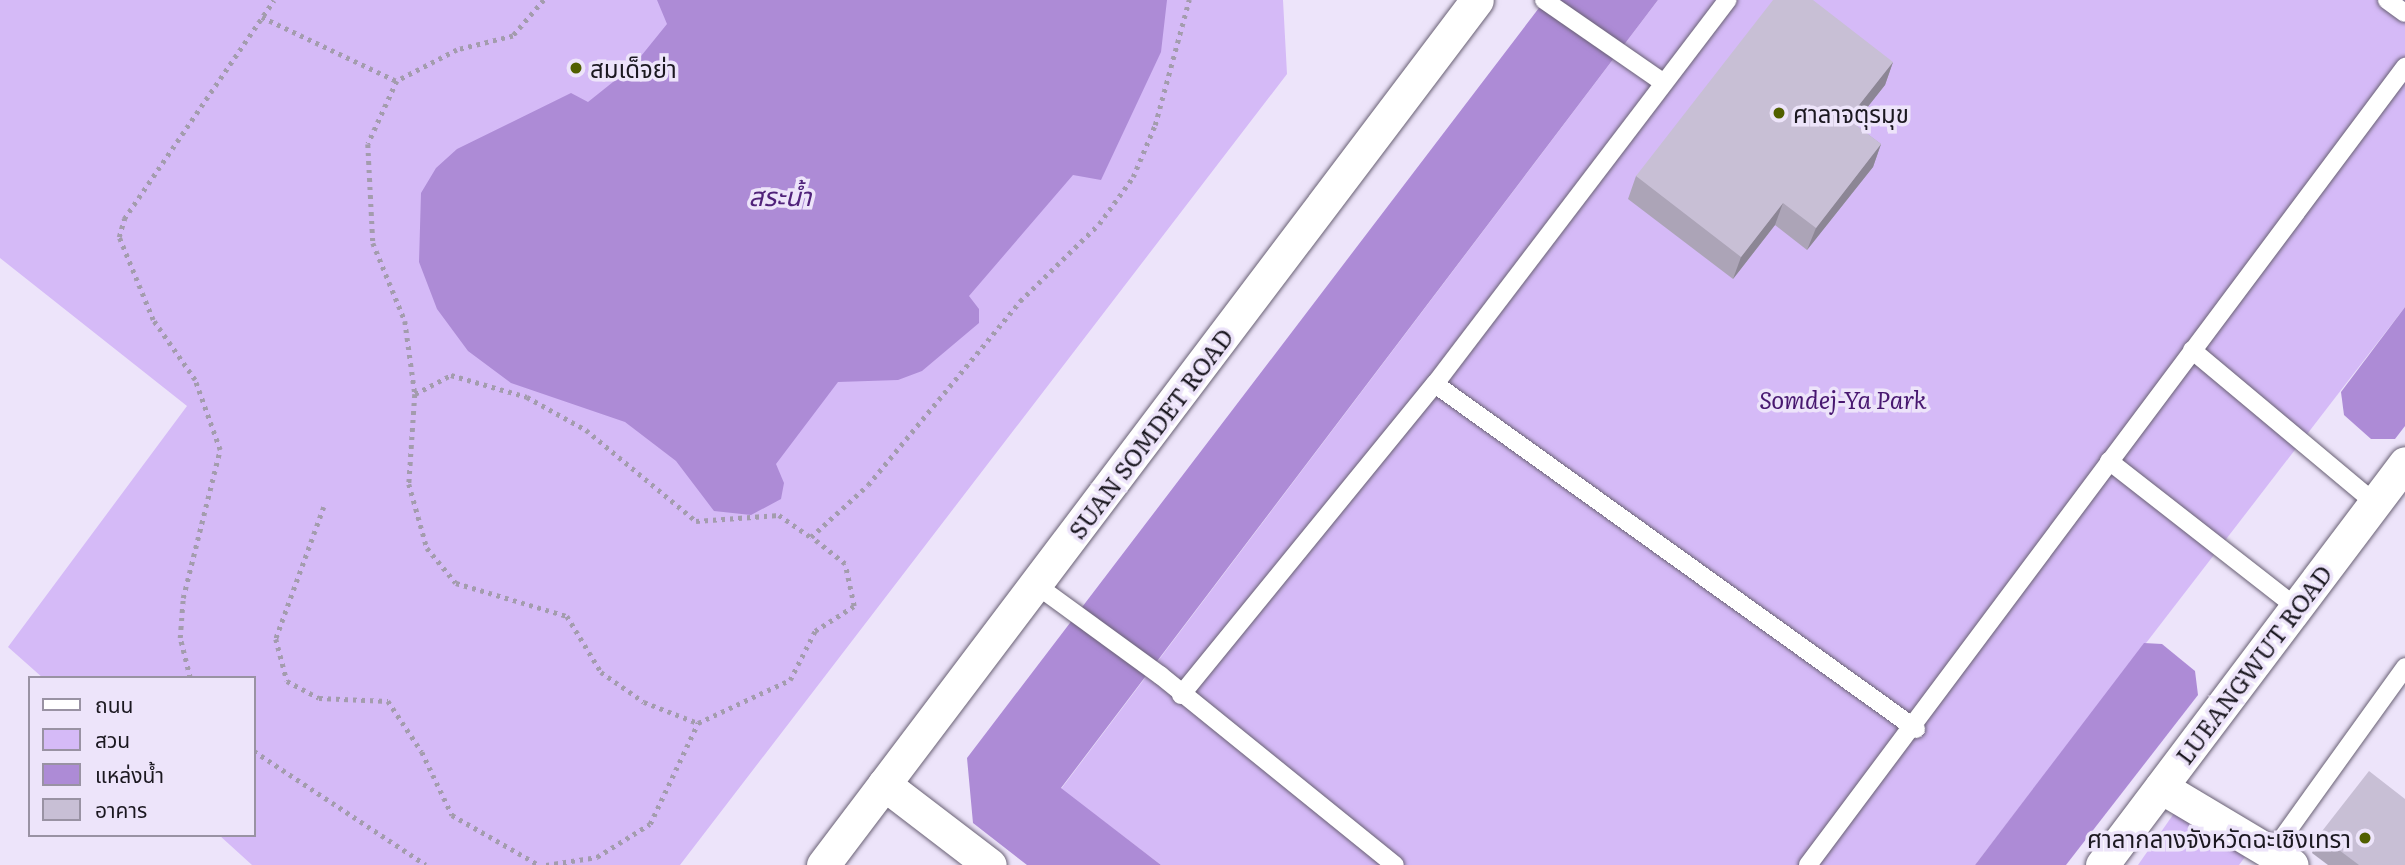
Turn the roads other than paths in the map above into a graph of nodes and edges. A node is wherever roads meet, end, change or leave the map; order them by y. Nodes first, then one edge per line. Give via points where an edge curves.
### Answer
1 (1477, 0) edge
2 (1544, 0) edge
3 (1728, 0) edge
4 (2387, 0) edge
5 (2405, 13) edge
6 (2405, 67) edge
7 (1661, 81) junction
8 (2192, 350) junction
9 (1435, 384) junction
10 (2109, 461) junction
11 (2405, 463) edge
12 (2375, 503) junction
13 (1035, 584) junction
14 (2296, 607) junction
15 (2405, 667) edge
16 (1181, 695) junction
17 (1916, 730) junction
18 (884, 783) junction
19 (2161, 787) junction
20 (2276, 860) edge
21 (823, 865) edge
22 (990, 865) edge
23 (1395, 865) edge
24 (1808, 865) edge
25 (2102, 865) edge

1 - 13 street, SUAN SOMDET ROAD
2 - 7 lane
3 - 7 lane
4 - 5 lane
6 - 8 lane
7 - 9 lane
8 - 10 lane
8 - 12 lane
9 - 16 lane
9 - 17 lane
10 - 14 lane
10 - 17 lane
11 - 12 street, LUEANGWUT ROAD
12 - 14 street, LUEANGWUT ROAD
13 - 16 lane
13 - 18 street, SUAN SOMDET ROAD
14 - 19 street, LUEANGWUT ROAD
15 - 20 lane
16 - 23 lane
17 - 24 lane
18 - 21 street, SUAN SOMDET ROAD
18 - 22 street
19 - 20 street
19 - 25 street, LUEANGWUT ROAD

